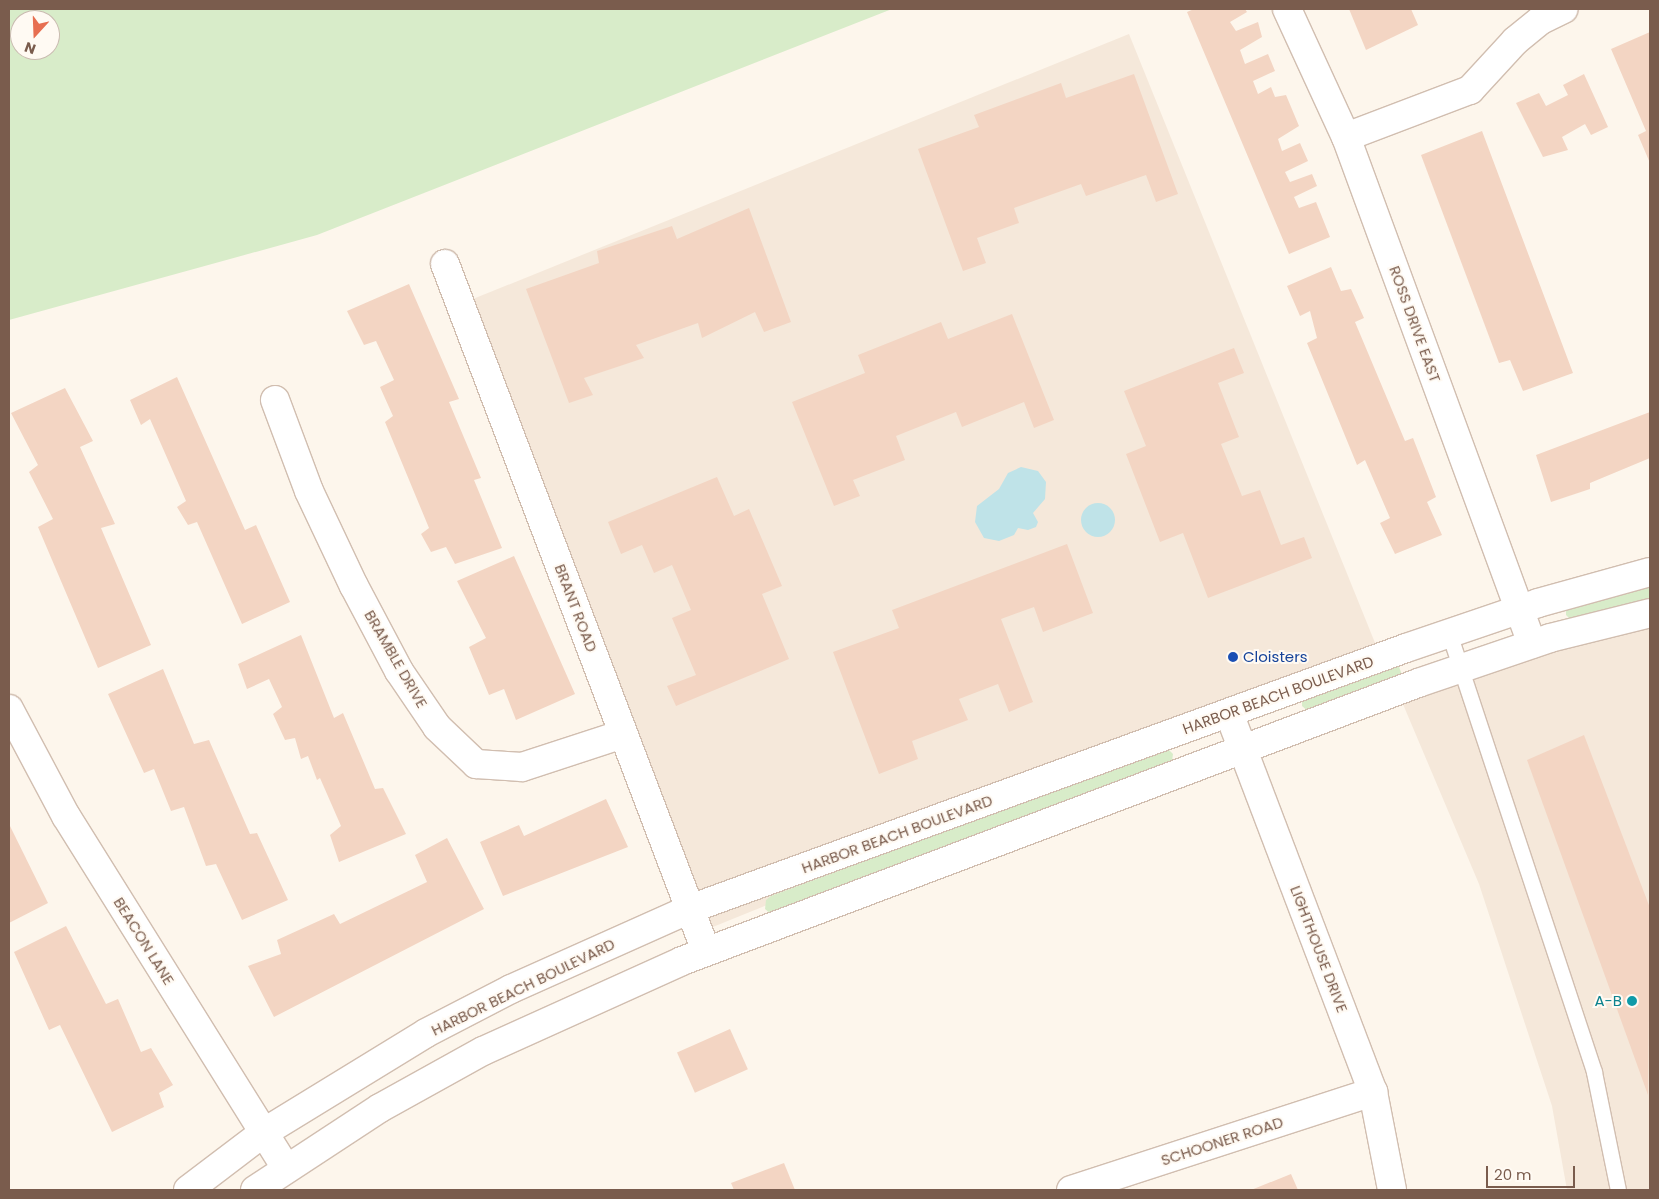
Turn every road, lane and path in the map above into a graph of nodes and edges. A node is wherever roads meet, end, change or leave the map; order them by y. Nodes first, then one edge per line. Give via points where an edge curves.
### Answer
1 (1287, 9) edge
2 (1564, 9) edge
3 (1346, 136) junction
4 (445, 264) dead end
5 (275, 400) dead end
6 (1650, 572) edge
7 (1520, 609) junction
8 (1650, 613) edge
9 (1449, 633) junction
10 (1532, 644) junction
11 (1460, 668) junction
12 (9, 709) edge
13 (1229, 713) junction
14 (623, 734) junction
15 (1243, 749) junction
16 (690, 909) junction
17 (706, 951) junction
18 (1373, 1092) junction
19 (263, 1133) junction
20 (286, 1168) junction
21 (188, 1190) edge
22 (255, 1190) edge
23 (1071, 1190) edge
24 (1392, 1190) edge
25 (1618, 1190) edge

1 - 3 street, ROSS DRIVE EAST
2 - 3 street via 1541,20 1515,41 1470,90
3 - 7 street, ROSS DRIVE EAST
4 - 14 street, BRANT ROAD
5 - 14 street, BRAMBLE DRIVE via 309,491 354,586 399,671 437,727 476,764 522,767
6 - 7 street, HARBOR BEACH BOULEVARD
7 - 9 street, HARBOR BEACH BOULEVARD
7 - 10 street, ROSS DRIVE EAST
8 - 10 street
9 - 11 lane
9 - 13 street, HARBOR BEACH BOULEVARD
10 - 11 street
11 - 15 street
11 - 25 lane via 1594,1072
12 - 19 street, BEACON LANE via 66,816
13 - 15 street, LIGHTHOUSE DRIVE
13 - 16 street, HARBOR BEACH BOULEVARD
14 - 16 street, BRANT ROAD
15 - 17 street
15 - 18 street, LIGHTHOUSE DRIVE
16 - 17 street, BRANT ROAD
16 - 19 street, HARBOR BEACH BOULEVARD via 511,990 426,1033
17 - 20 street via 483,1051 380,1108
18 - 23 street, SCHOONER ROAD
18 - 24 street, LIGHTHOUSE DRIVE
19 - 20 street, BEACON LANE
19 - 21 street, HARBOR BEACH BOULEVARD
20 - 22 street

